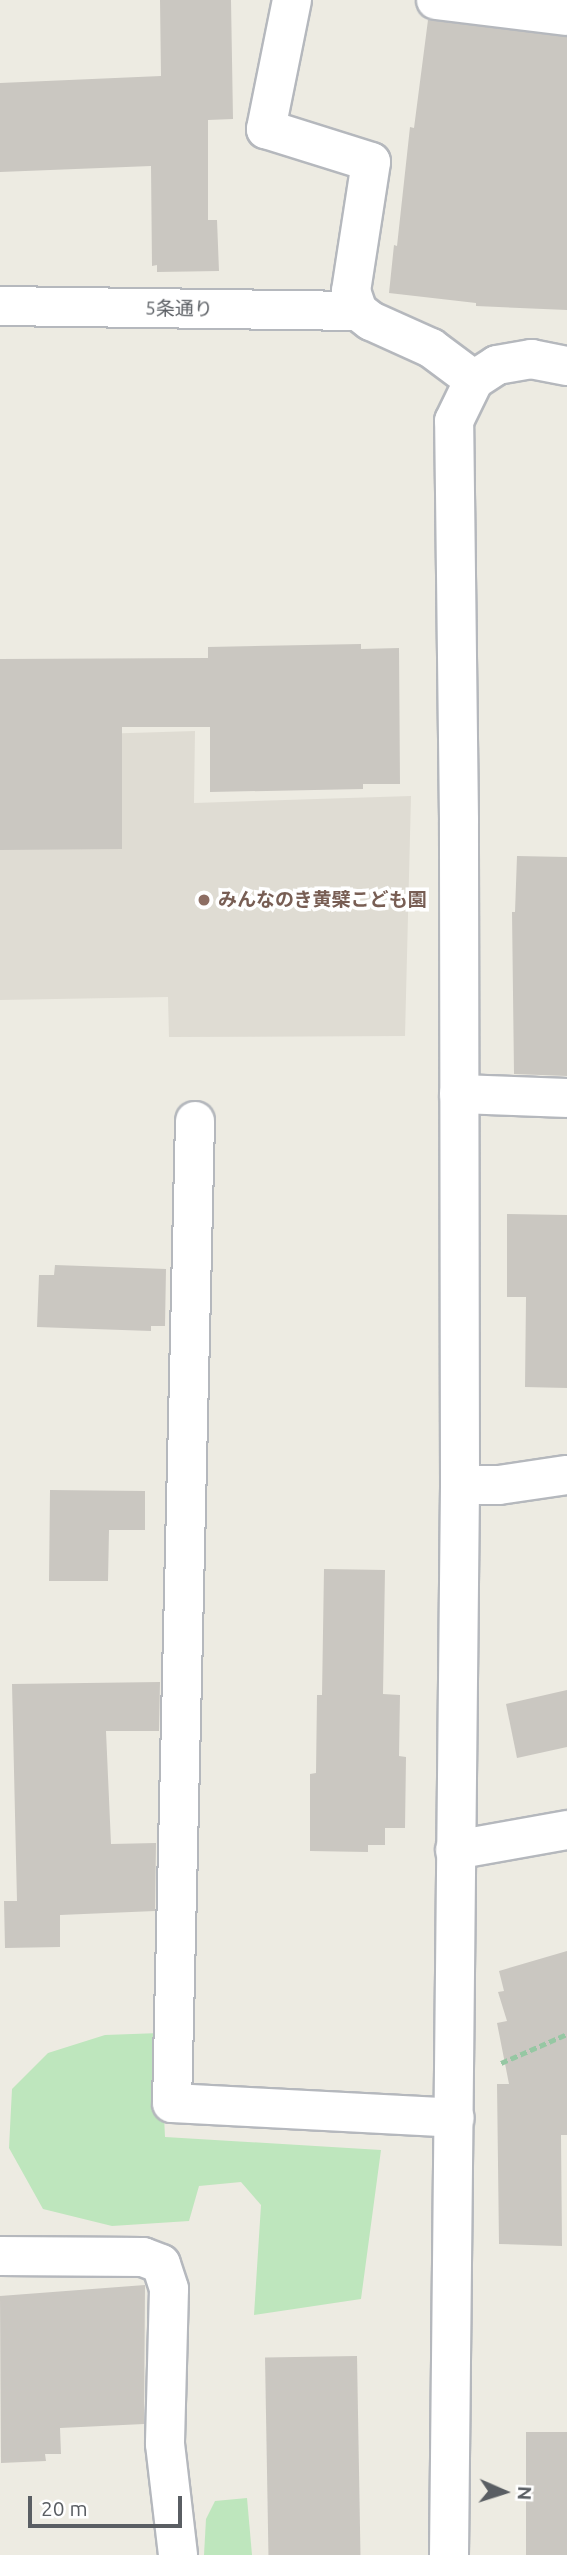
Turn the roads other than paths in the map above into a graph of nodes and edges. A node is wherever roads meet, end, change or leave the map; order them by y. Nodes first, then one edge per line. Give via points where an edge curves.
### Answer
1 (292, 0) edge
2 (436, 0) edge
3 (567, 16) edge
4 (0, 306) edge
5 (358, 311) junction
6 (567, 366) edge
7 (474, 380) junction
8 (459, 1094) junction
9 (567, 1098) edge
10 (195, 1121) dead end
11 (567, 1475) edge
12 (460, 1485) junction
13 (567, 1830) edge
14 (455, 1850) junction
15 (455, 2118) junction
16 (0, 2256) edge
17 (178, 2555) edge
18 (449, 2555) edge

1 - 5 street via 266,130 371,162 351,291
2 - 3 street
4 - 5 street, 5条通り
5 - 7 street via 432,348
6 - 7 street via 531,359 497,365
7 - 8 street via 454,421 453,465
8 - 9 street
8 - 12 street
10 - 15 street via 172,2104
11 - 12 street via 499,1485
12 - 14 street
13 - 14 street
14 - 15 street
15 - 18 street
16 - 17 street via 143,2257 161,2264 169,2289 165,2444

